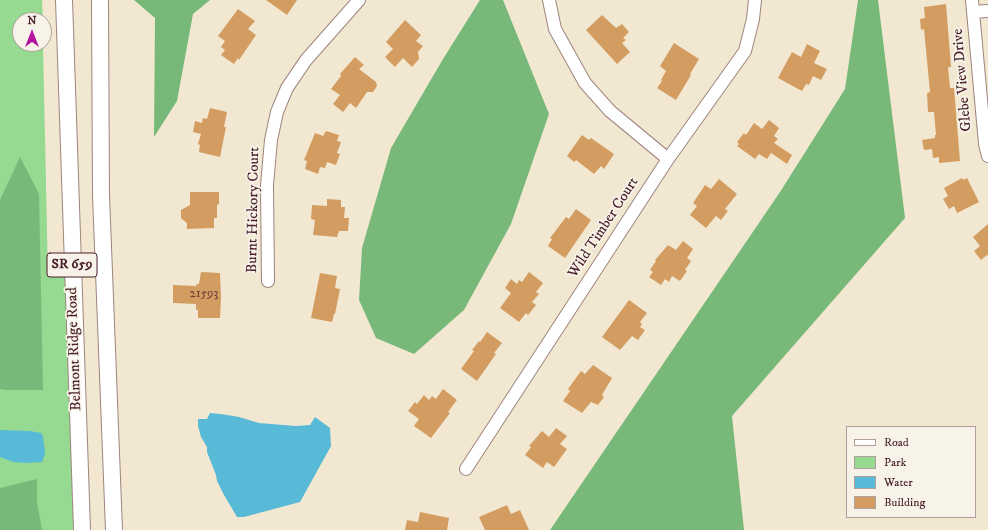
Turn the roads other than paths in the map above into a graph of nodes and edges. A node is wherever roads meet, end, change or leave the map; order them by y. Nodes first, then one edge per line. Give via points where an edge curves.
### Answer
1 (64, 0) edge
2 (100, 0) edge
3 (359, 0) edge
4 (549, 0) edge
5 (755, 0) edge
6 (972, 0) edge
7 (988, 11) edge
8 (973, 12) junction
9 (988, 156) edge
10 (668, 159) junction
11 (268, 281) dead end
12 (466, 468) dead end
13 (82, 530) edge
14 (114, 530) edge

1 - 13 main road, Belmont Ridge Road / SR 659
2 - 14 main road, SR 659 via 101,195
3 - 11 street, Burnt Hickory Court via 306,60 287,88 277,112 271,140 267,185
4 - 10 street via 555,29 585,83 610,111
5 - 10 street, Wild Timber Court via 745,51
6 - 8 street, Glebe View Drive
7 - 8 street
8 - 9 street, Glebe View Drive
10 - 12 street, Wild Timber Court

